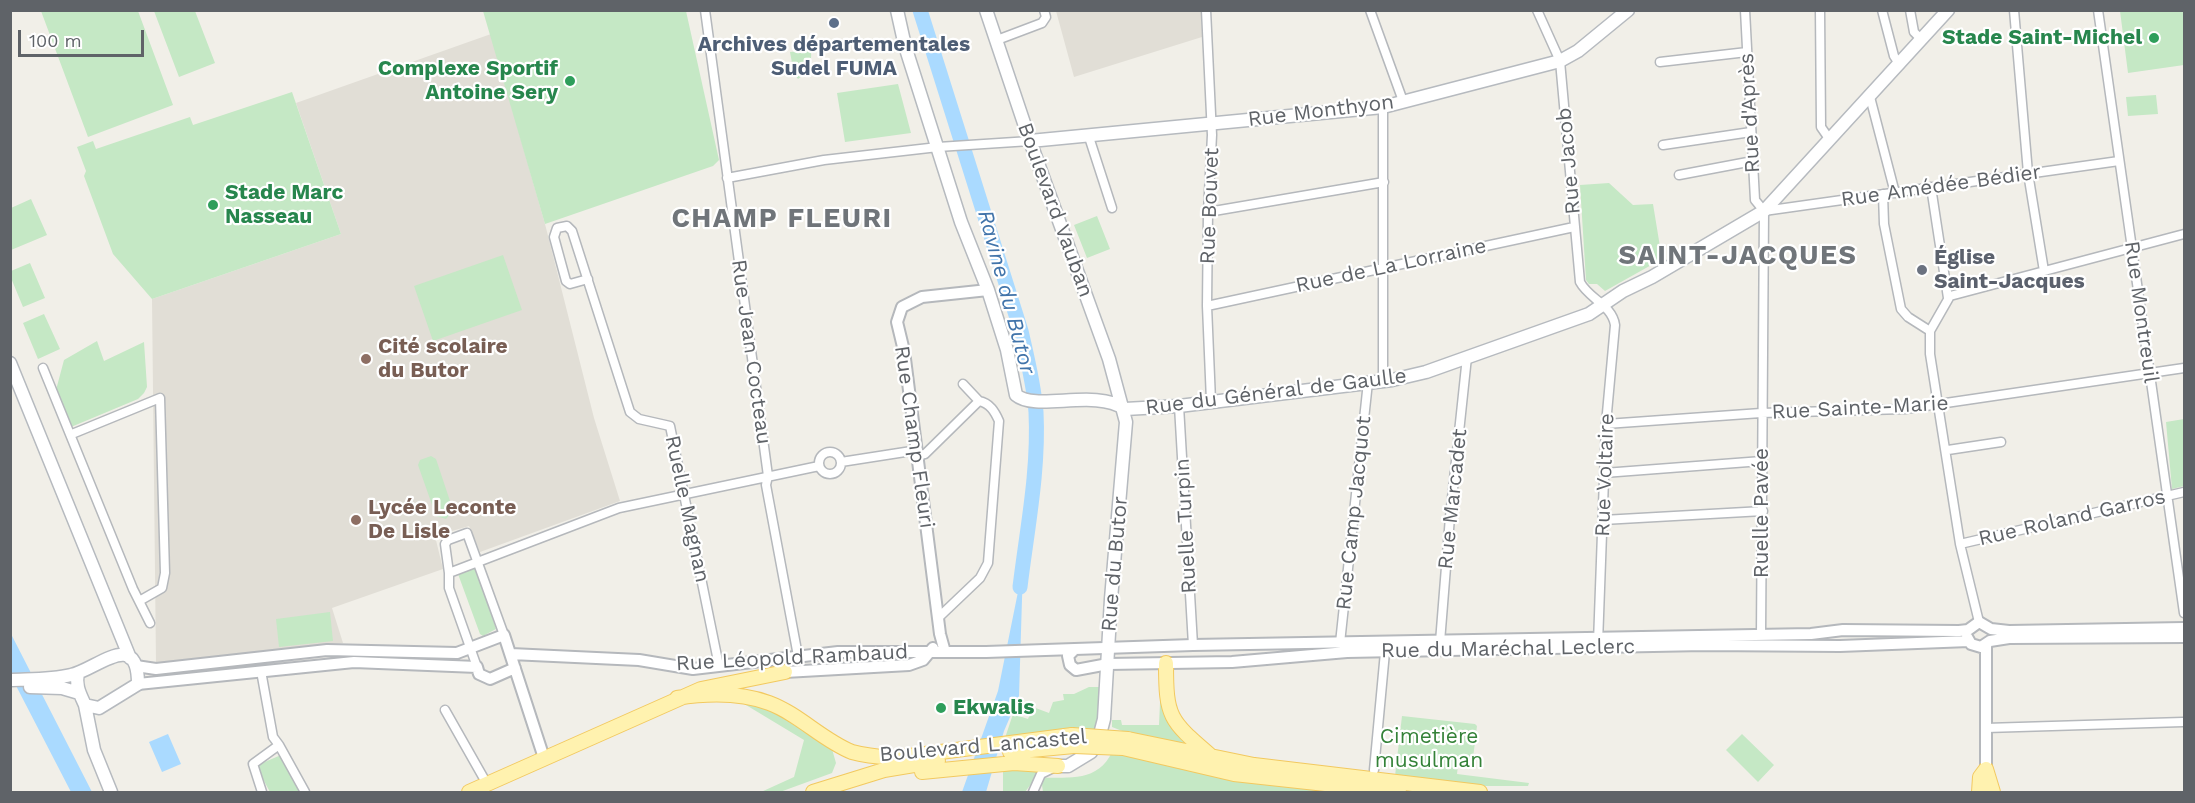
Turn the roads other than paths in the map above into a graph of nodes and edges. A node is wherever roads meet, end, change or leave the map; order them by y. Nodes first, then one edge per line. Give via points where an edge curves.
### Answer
1 (705, 10) edge
2 (897, 10) edge
3 (986, 10) edge
4 (1044, 10) edge
5 (1206, 10) edge
6 (1370, 10) edge
7 (1537, 10) edge
8 (1628, 10) edge
9 (1745, 10) edge
10 (1820, 10) edge
11 (1882, 10) edge
12 (1910, 10) edge
13 (1948, 10) edge
14 (2013, 10) edge
15 (2097, 10) edge
16 (997, 40) junction
17 (1922, 40) junction
18 (1747, 52) junction
19 (1560, 61) junction
20 (1660, 62) dead end
21 (1900, 64) junction
22 (1870, 98) junction
23 (1403, 101) junction
24 (1383, 107) junction
25 (1211, 123) junction
26 (1751, 132) junction
27 (1088, 135) junction
28 (1830, 140) junction
29 (1030, 141) junction
30 (1664, 145) dead end
31 (942, 146) junction
32 (1753, 161) junction
33 (2119, 161) junction
34 (2028, 172) junction
35 (1679, 175) dead end
36 (728, 178) junction
37 (1384, 182) junction
38 (1931, 187) junction
39 (1895, 193) junction
40 (1883, 194) junction
41 (1112, 208) dead end
42 (1208, 212) junction
43 (1764, 212) junction
44 (1574, 226) junction
45 (2184, 234) edge
46 (2132, 247) junction
47 (1384, 268) junction
48 (2044, 271) junction
49 (983, 278) junction
50 (588, 279) junction
51 (988, 291) junction
52 (965, 292) junction
53 (1949, 297) junction
54 (1207, 306) junction
55 (1604, 306) junction
56 (1930, 331) junction
57 (1467, 357) junction
58 (10, 363) edge
59 (43, 368) dead end
60 (2184, 368) edge
61 (2151, 373) junction
62 (1115, 378) junction
63 (1383, 381) junction
64 (1368, 382) junction
65 (963, 384) dead end
66 (1089, 399) junction
67 (979, 401) junction
68 (1211, 401) junction
69 (1179, 406) junction
70 (1940, 406) junction
71 (1125, 409) junction
72 (1761, 413) junction
73 (1606, 424) junction
74 (72, 434) junction
75 (2001, 442) dead end
76 (1948, 450) junction
77 (919, 452) junction
78 (1762, 461) junction
79 (841, 462) junction
80 (819, 466) junction
81 (1604, 473) junction
82 (768, 476) junction
83 (2184, 492) edge
84 (684, 493) junction
85 (2167, 496) junction
86 (1763, 511) junction
87 (1603, 520) junction
88 (1960, 544) junction
89 (479, 563) junction
90 (449, 573) junction
91 (141, 600) junction
92 (2184, 613) edge
93 (938, 618) junction
94 (1979, 622) junction
95 (150, 623) dead end
96 (1991, 628) junction
97 (2184, 628) edge
98 (118, 632) junction
99 (940, 634) junction
100 (504, 635) junction
101 (1761, 635) junction
102 (2184, 637) edge
103 (1970, 639) junction
104 (1440, 642) junction
105 (1340, 643) junction
106 (1598, 643) junction
107 (1988, 643) junction
108 (1192, 645) junction
109 (1160, 647) junction
110 (470, 649) junction
111 (1075, 649) junction
112 (1108, 649) junction
113 (1042, 650) joint
114 (930, 652) junction
115 (945, 652) junction
116 (1385, 652) junction
117 (511, 654) junction
118 (112, 655) junction
119 (798, 656) junction
120 (133, 662) junction
121 (1166, 663) junction
122 (1108, 664) junction
123 (719, 666) junction
124 (477, 667) junction
125 (515, 668) junction
126 (261, 671) junction
127 (785, 672) joint
128 (78, 673) junction
129 (500, 676) junction
130 (40, 682) junction
131 (138, 684) junction
132 (11, 685) edge
133 (1986, 686) junction
134 (519, 687) junction
135 (79, 693) junction
136 (677, 698) junction
137 (85, 705) junction
138 (99, 708) junction
139 (446, 710) dead end
140 (2183, 722) dead end
141 (90, 727) junction
142 (1986, 728) junction
143 (1073, 741) junction
144 (1126, 744) junction
145 (279, 745) junction
146 (1017, 757) junction
147 (1212, 757) junction
148 (544, 758) junction
149 (933, 762) junction
150 (1058, 766) junction
151 (1986, 769) junction
152 (1374, 770) dead end
153 (487, 784) junction
154 (817, 791) edge
155 (111, 792) edge
156 (262, 792) edge
157 (305, 792) edge
158 (469, 792) edge
159 (1032, 792) edge
160 (1399, 792) edge
161 (1480, 792) edge
162 (1979, 792) edge
163 (1986, 792) edge
164 (1994, 792) edge

1 - 36 street, Rue Jean Cocteau
2 - 31 main road via 905,46
3 - 16 main road, Boulevard Vauban
4 - 16 street via 1046,17 1042,23
5 - 25 street, Rue Bouvet
6 - 23 street
7 - 19 street, Rue Jacob
8 - 19 main road, Rue Monthyon
9 - 18 street, Rue d'Après
10 - 28 street via 1821,127
11 - 21 street via 1894,56
12 - 17 street via 1914,32
13 - 17 main road, Rue du Général de Gaulle
14 - 34 street
15 - 33 street, Rue Montreuil
16 - 29 main road, Boulevard Vauban
17 - 21 main road, Rue du Général de Gaulle
18 - 20 street
18 - 26 street, Rue d'Après
19 - 23 main road, Rue Monthyon
19 - 44 street, Rue Jacob
21 - 22 main road, Rue du Général de Gaulle
22 - 28 main road, Rue du Général de Gaulle
22 - 39 street
23 - 24 main road, Rue Monthyon
24 - 25 main road, Rue Monthyon
24 - 37 street
25 - 27 main road, Rue Monthyon
25 - 42 street, Rue Bouvet
26 - 30 street
26 - 32 street, Rue d'Après
27 - 29 main road, Rue Monthyon
27 - 41 street
28 - 43 main road, Rue du Général de Gaulle
29 - 31 street
29 - 62 main road, Boulevard Vauban
31 - 36 street via 824,160
31 - 49 main road via 961,222
32 - 35 street
32 - 43 street, Rue d'Après via 1755,200
33 - 34 street, Rue Amédée Bédier
33 - 46 street, Rue Montreuil
34 - 38 street, Rue Amédée Bédier
34 - 48 street
36 - 82 street, Rue Jean Cocteau
37 - 42 street
37 - 47 street
38 - 39 street, Rue Amédée Bédier
38 - 53 street
39 - 40 street, Rue Amédée Bédier
40 - 43 street, Rue Amédée Bédier
40 - 56 street via 1884,224 1901,309
42 - 54 street, Rue Bouvet
43 - 55 main road, Rue du Général de Gaulle via 1611,298
43 - 72 street, Ruelle Pavée
44 - 47 street, Rue de La Lorraine
44 - 55 street, Rue Jacob via 1580,282
45 - 46 street
46 - 48 street
46 - 61 street, Rue Montreuil
47 - 54 street, Rue de La Lorraine
47 - 63 street
48 - 53 street
49 - 51 main road
49 - 52 street
50 - 50 street, Ruelle Magnan via 572,231 567,226 557,228 554,237 566,281 570,284
50 - 84 street, Ruelle Magnan via 630,412 639,419 670,426
51 - 52 street, Rue Champ Fleuri
51 - 66 main road, Rue du Général de Gaulle via 1006,350 1013,390 1021,399
52 - 77 street, Rue Champ Fleuri via 922,297 898,313
53 - 56 street
54 - 68 street, Rue Bouvet
55 - 57 main road, Rue du Général de Gaulle
55 - 73 street, Rue Voltaire via 1615,325
56 - 70 street via 1930,354
57 - 63 main road, Rue du Général de Gaulle
57 - 104 street, Rue Marcadet
58 - 98 main road
59 - 74 street
60 - 61 street, Rue Sainte-Marie
61 - 70 street, Rue Sainte-Marie
61 - 85 street, Rue Montreuil
62 - 66 main road via 1106,391
62 - 71 main road, Boulevard Vauban
63 - 64 main road, Rue du Général de Gaulle
64 - 68 main road, Rue du Général de Gaulle
64 - 105 street, Rue Camp Jacquot
65 - 67 street
66 - 71 main road, Rue du Général de Gaulle
67 - 77 street via 925,454
67 - 93 street via 989,405 999,421 988,562 980,578
68 - 69 main road, Rue du Général de Gaulle
69 - 71 main road, Rue du Général de Gaulle
69 - 108 street, Ruelle Turpin
70 - 72 street, Rue Sainte-Marie
70 - 76 street
71 - 112 main road, Rue du Butor
72 - 73 street, Rue Sainte-Marie
72 - 78 street, Ruelle Pavée
73 - 81 street, Rue Voltaire
74 - 91 street via 133,589
74 - 91 street via 160,398 165,573 162,588
75 - 76 street
76 - 88 street
77 - 79 street
77 - 93 street, Rue Champ Fleuri
78 - 81 street
78 - 86 street, Ruelle Pavée
79 - 80 street via 839,470 831,474 825,474
79 - 80 street via 836,454 827,452 820,457
80 - 82 street
81 - 87 street, Rue Voltaire
82 - 84 street
82 - 119 street, Rue Jean Cocteau via 766,485
83 - 85 street, Rue Roland Garros
84 - 89 street via 619,508
84 - 123 street, Ruelle Magnan
85 - 88 street, Rue Roland Garros
85 - 92 street, Rue Montreuil
86 - 87 street
86 - 101 street, Ruelle Pavée
87 - 106 street, Rue Voltaire
88 - 94 street
89 - 90 street
89 - 90 street via 467,533 445,544
89 - 100 street
90 - 110 street via 449,588
91 - 95 street
93 - 99 street, Rue Champ Fleuri
94 - 96 street
94 - 103 street
96 - 97 street
96 - 107 street
98 - 118 main road
98 - 120 main road
99 - 114 street
99 - 115 street, Rue Champ Fleuri
100 - 110 street
100 - 117 street
101 - 103 street, Rue du Maréchal Leclerc via 1852,630
101 - 106 street, Rue du Maréchal Leclerc
102 - 107 street, Rue du Maréchal Leclerc
103 - 106 street, Rue du Maréchal Leclerc via 1850,646
103 - 107 street, Rue du Maréchal Leclerc
103 - 133 street via 1981,658
104 - 105 street, Rue du Maréchal Leclerc
104 - 106 street, Rue du Maréchal Leclerc
105 - 108 street, Rue du Maréchal Leclerc
106 - 116 street, Rue du Maréchal Leclerc
107 - 133 street
108 - 109 street, Rue du Maréchal Leclerc
109 - 112 street, Rue du Maréchal Leclerc
109 - 121 street
110 - 120 street via 327,650 156,669
110 - 124 street
111 - 112 street, Rue du Maréchal Leclerc
111 - 113 street, Rue du Maréchal Leclerc
111 - 122 street, Rue du Maréchal Leclerc via 1068,656 1071,668
112 - 122 main road, Rue du Butor
113 - 115 street, Rue Léopold Rambaud
114 - 115 street, Rue Léopold Rambaud
114 - 119 street, Rue Léopold Rambaud
114 - 127 street, Rue Léopold Rambaud via 923,660 909,665
116 - 121 street, Rue du Maréchal Leclerc
116 - 152 street
117 - 123 street, Rue Léopold Rambaud via 639,660 681,668
117 - 125 street
118 - 120 main road via 122,654
118 - 128 main road
119 - 123 street, Rue Léopold Rambaud
120 - 131 main road
121 - 122 street, Rue du Maréchal Leclerc
121 - 147 main road via 1168,710
122 - 150 main road, Rue du Butor via 1099,738 1091,752 1068,766
124 - 126 street via 354,662
124 - 129 street via 484,678
125 - 129 street
125 - 134 street
126 - 131 street
126 - 145 street via 273,737
127 - 136 main road via 728,681
128 - 130 main road
128 - 135 main road
129 - 134 street via 509,677
130 - 132 main road
130 - 135 main road
131 - 138 main road
133 - 142 street
134 - 148 street
135 - 137 main road
136 - 148 main road, Rue Léopold Rambaud
136 - 149 main road, Boulevard Lancastel via 722,694 757,699 786,711 836,744 872,756
137 - 138 main road
137 - 141 main road
138 - 141 main road
139 - 153 street
140 - 142 street
141 - 155 main road via 94,750
142 - 151 street
143 - 144 main road, Boulevard Lancastel, bridge
143 - 146 main road, Boulevard Lancastel
143 - 149 main road, Boulevard Lancastel via 1006,743
144 - 147 main road, Boulevard Lancastel
144 - 160 main road, Boulevard Lancastel via 1234,774
145 - 156 street via 253,764
145 - 157 street
146 - 149 main road
146 - 150 main road
147 - 161 main road, Boulevard Lancastel
148 - 153 main road, Rue Léopold Rambaud
149 - 154 main road
150 - 159 street via 1041,774
151 - 162 main road via 1980,777
151 - 163 street
151 - 164 main road
153 - 158 main road, Rue Léopold Rambaud

